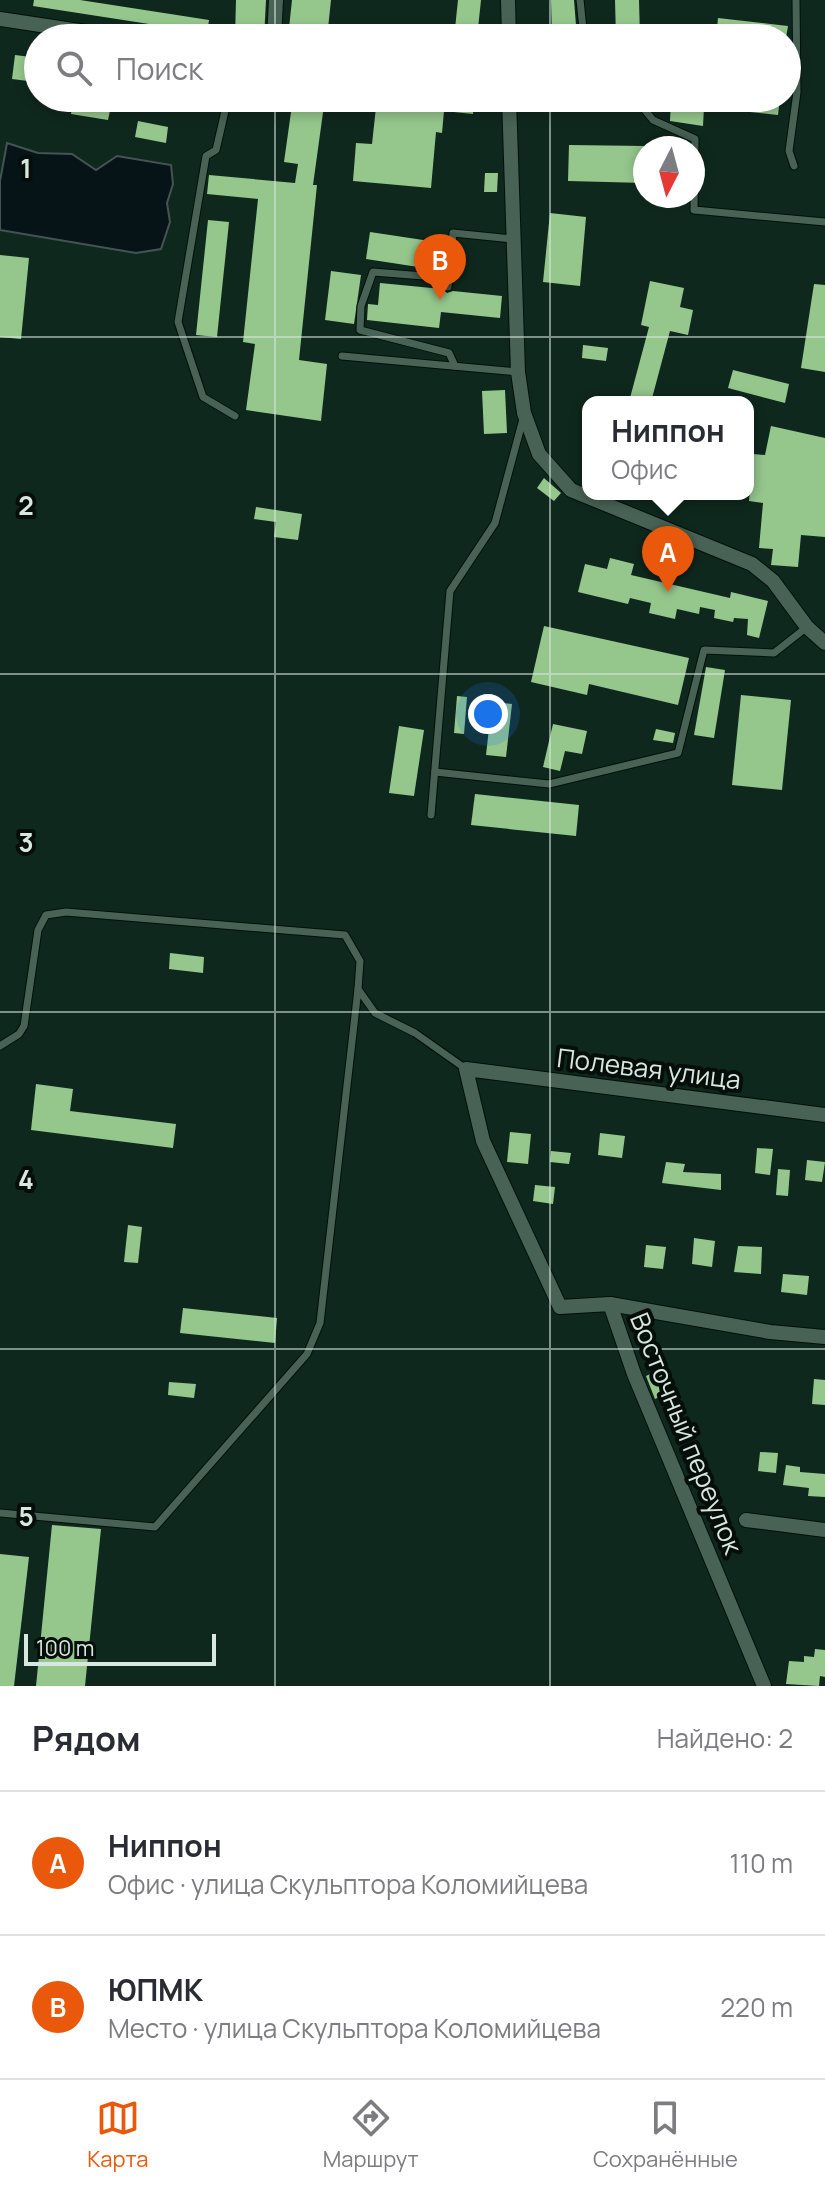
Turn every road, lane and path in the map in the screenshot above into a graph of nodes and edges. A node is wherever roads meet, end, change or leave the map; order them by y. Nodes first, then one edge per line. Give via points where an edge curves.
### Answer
1 (276, 0) edge
2 (508, 0) edge
3 (580, 0) edge
4 (796, 0) edge
5 (0, 19) edge
6 (33, 24) edge
7 (275, 24) edge
8 (509, 24) edge
9 (583, 24) edge
10 (796, 24) edge
11 (225, 112) edge
12 (509, 112) edge
13 (646, 112) edge
14 (794, 112) edge
15 (794, 166) dead end
16 (825, 222) edge
17 (512, 239) junction
18 (449, 278) junction
19 (448, 287) dead end
20 (342, 356) dead end
21 (455, 366) junction
22 (518, 372) junction
23 (524, 413) junction
24 (235, 416) dead end
25 (582, 494) edge
26 (595, 500) edge
27 (807, 627) junction
28 (825, 643) edge
29 (435, 772) junction
30 (431, 815) dead end
31 (358, 989) junction
32 (0, 1046) edge
33 (466, 1069) junction
34 (825, 1115) edge
35 (610, 1304) junction
36 (825, 1337) edge
37 (0, 1513) edge
38 (746, 1520) dead end
39 (825, 1530) edge
40 (764, 1686) edge

1 - 7 street
2 - 8 street
3 - 9 lane
4 - 10 lane
5 - 6 street
11 - 24 lane via 216,150 206,156 178,322 203,397
12 - 17 street
13 - 16 lane via 695,139 694,210
14 - 15 lane via 789,151
17 - 18 lane via 453,233
17 - 22 street
18 - 19 lane
18 - 21 lane via 373,272 361,306 360,330 449,353
20 - 21 lane
21 - 22 lane
22 - 23 street
23 - 25 street via 539,454 571,490
23 - 29 lane via 495,523 450,591
26 - 27 street via 752,564 773,581
27 - 28 street
27 - 29 lane via 774,653 704,650 678,753 549,784
29 - 30 lane
31 - 32 lane via 360,961 345,935 166,918 46,915 38,930 24,1026
31 - 33 lane via 375,1013
31 - 37 lane via 320,1323 307,1354 155,1527
33 - 34 street, Полевая улица
33 - 35 street, Восточный переулок via 483,1141 560,1307
35 - 36 street
35 - 40 street, Восточный переулок
38 - 39 street

